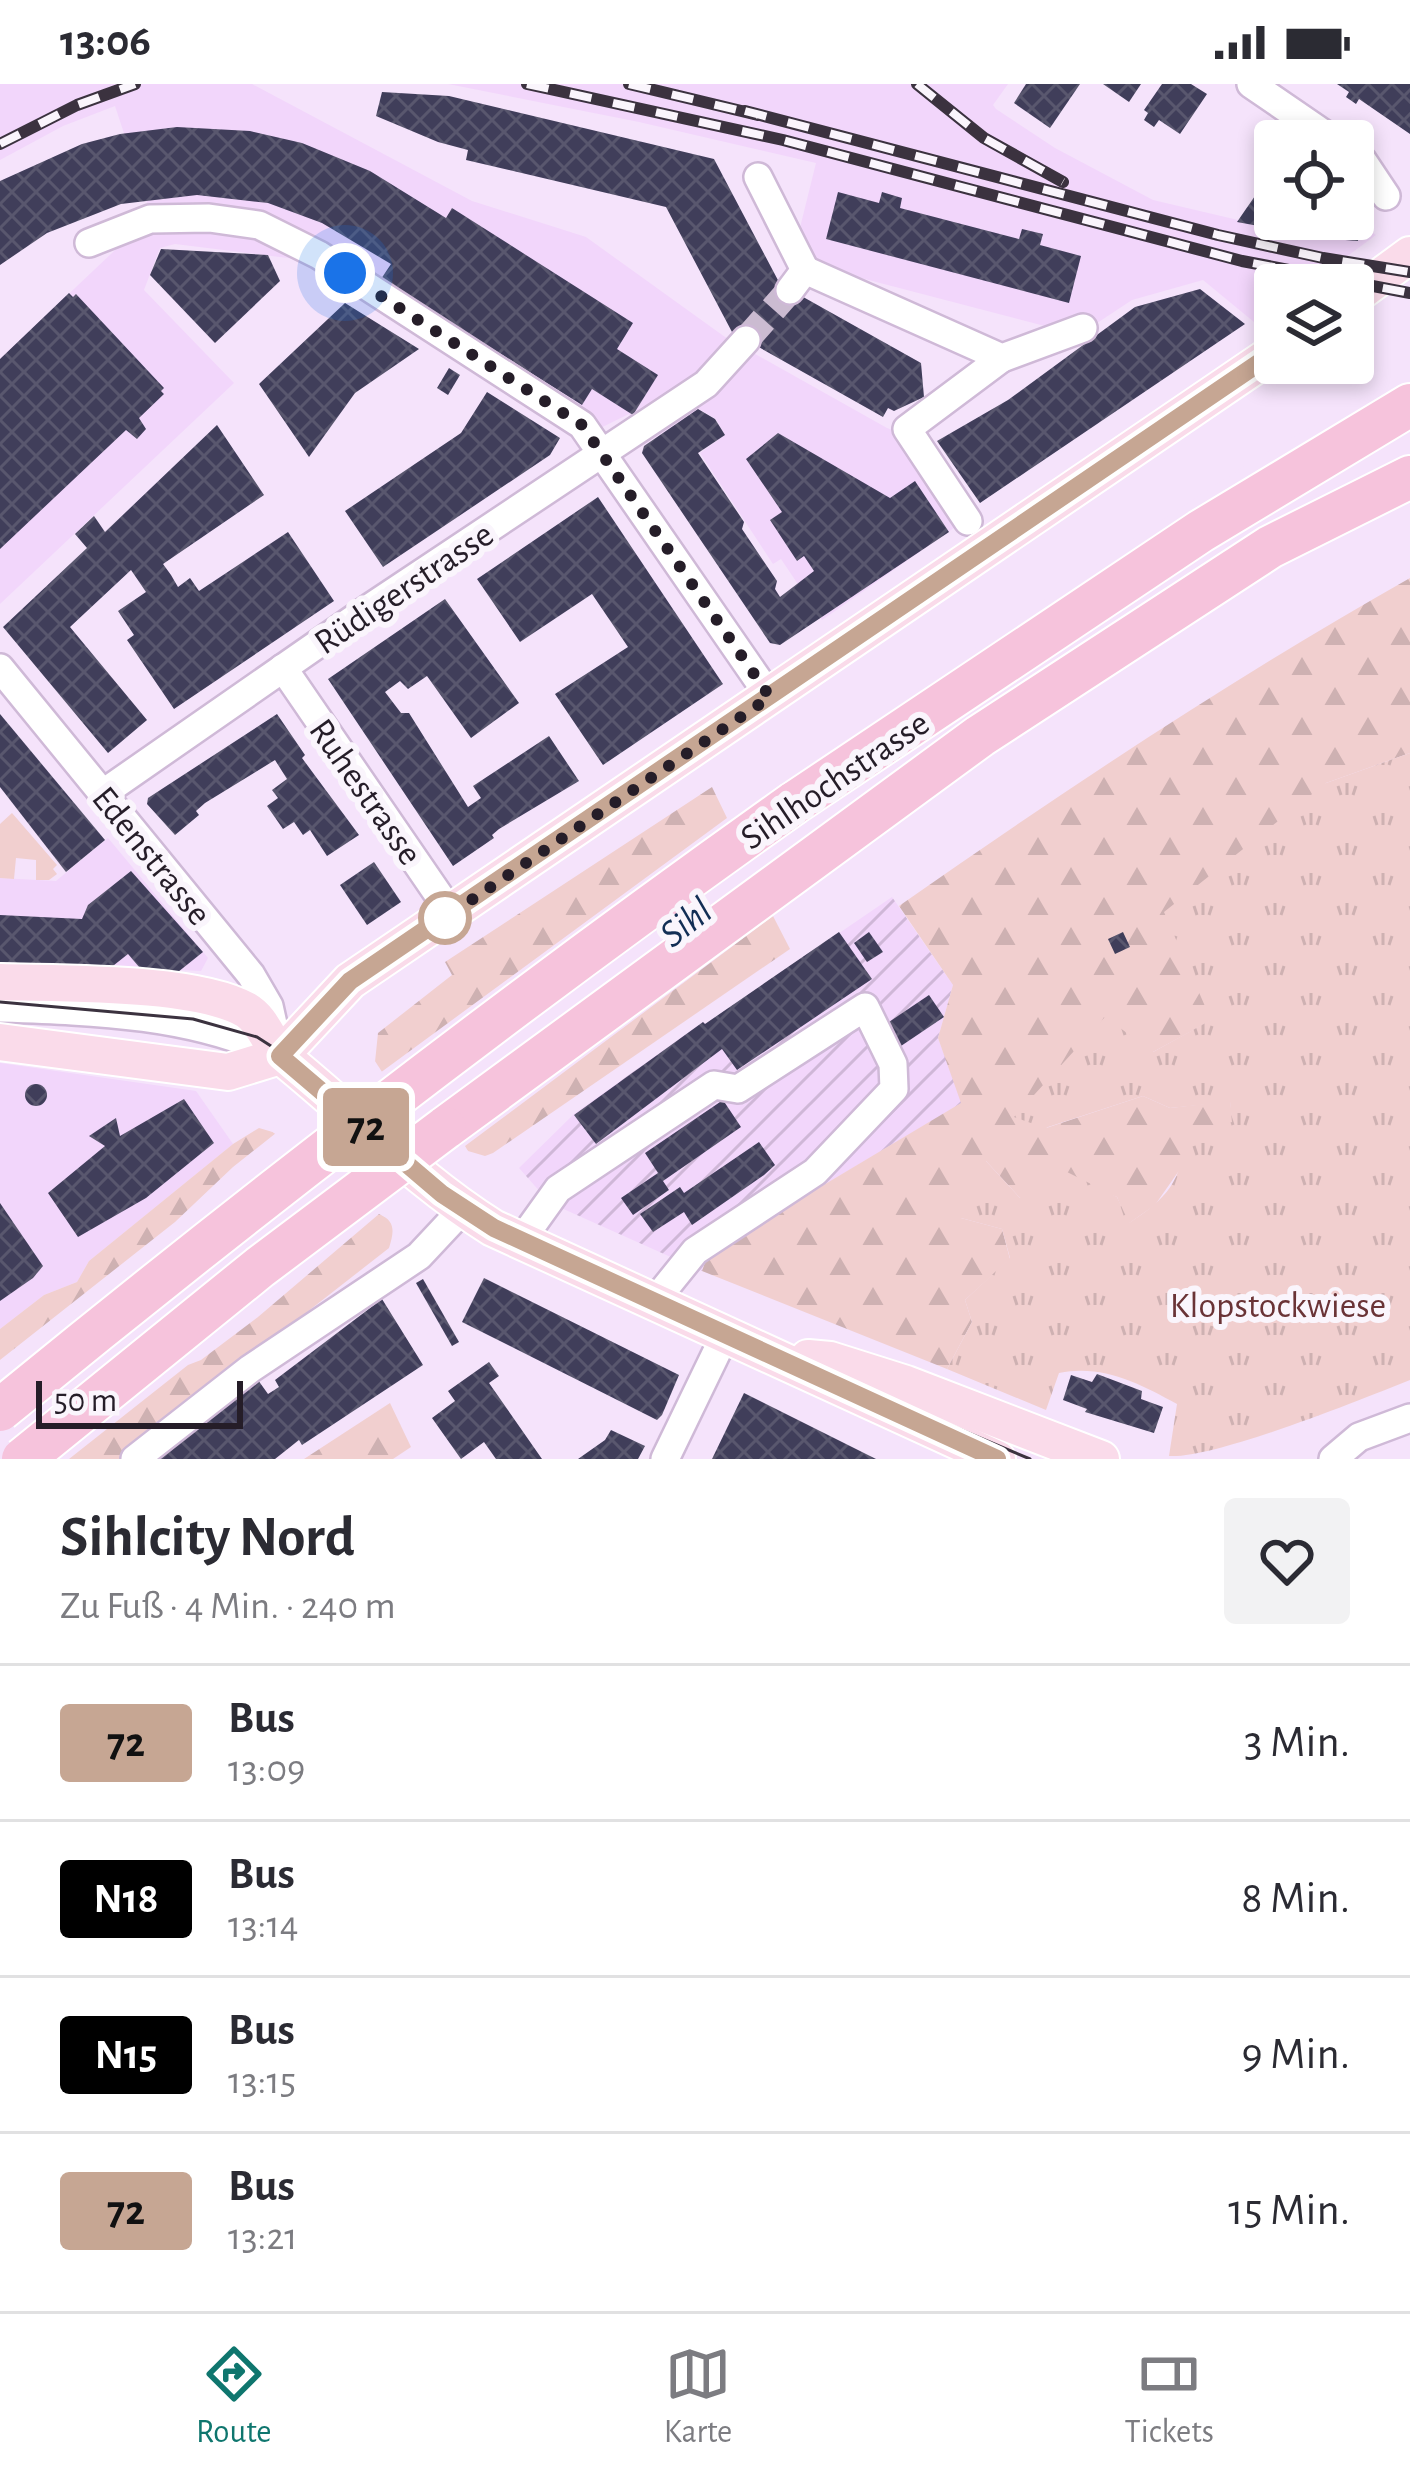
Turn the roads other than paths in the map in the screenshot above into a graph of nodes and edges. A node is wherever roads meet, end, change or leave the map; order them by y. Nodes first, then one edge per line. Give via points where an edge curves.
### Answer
1 (1251, 84) edge
2 (1303, 120) edge
3 (758, 177) dead end
4 (1374, 178) edge
5 (1386, 196) dead end
6 (89, 243) dead end
7 (1410, 255) edge
8 (1374, 282) edge
9 (1083, 328) dead end
10 (746, 340) tunnel mouth
11 (1002, 358) junction
12 (1254, 366) edge
13 (1410, 408) edge
14 (604, 452) junction
15 (1400, 479) edge
16 (968, 521) dead end
17 (0, 668) edge
18 (283, 668) junction
19 (770, 697) junction
20 (102, 794) junction
21 (451, 913) junction
22 (0, 982) edge
23 (0, 1008) edge
24 (0, 1042) edge
25 (280, 1056) junction
26 (452, 1202) junction
27 (520, 1242) junction
28 (652, 1304) junction
29 (725, 1335) junction
30 (774, 1358) junction
31 (0, 1410) edge
32 (1410, 1418) edge
33 (23, 1459) edge
34 (135, 1459) edge
35 (665, 1459) edge
36 (997, 1459) edge
37 (1101, 1459) edge
38 (1333, 1459) edge

1 - 2 street
3 - 11 street via 797,280
4 - 5 street
6 - 14 street via 150,219 259,225 582,425
7 - 8 main road
9 - 11 street
10 - 14 street, Rüdigerstrasse via 706,384
11 - 16 street via 907,429
12 - 19 main road
13 - 31 highway, Sihlhochstrasse, bridge via 1201,531 794,803 226,1226
14 - 18 street, Rüdigerstrasse
14 - 19 street
15 - 33 highway, Sihlhochstrasse, bridge via 1221,576 980,736 370,1183
17 - 20 street, Edenstrasse
18 - 20 street, Rüdigerstrasse
18 - 21 street, Ruhestrasse
19 - 21 main road
20 - 25 street, Edenstrasse via 251,975 269,1006
21 - 25 main road via 350,981
22 - 25 main road via 157,990 231,1004 252,1014
23 - 25 street via 202,1027
24 - 25 main road via 220,1072
25 - 26 main road, bridge
26 - 27 main road
26 - 34 street via 419,1256
27 - 28 main road
27 - 28 street via 558,1189 714,1085 738,1089 865,1007 893,1064 894,1089 815,1172 695,1251
28 - 29 main road
29 - 30 main road
29 - 35 street
30 - 36 main road
30 - 37 main road via 830,1360
32 - 38 street via 1359,1437

